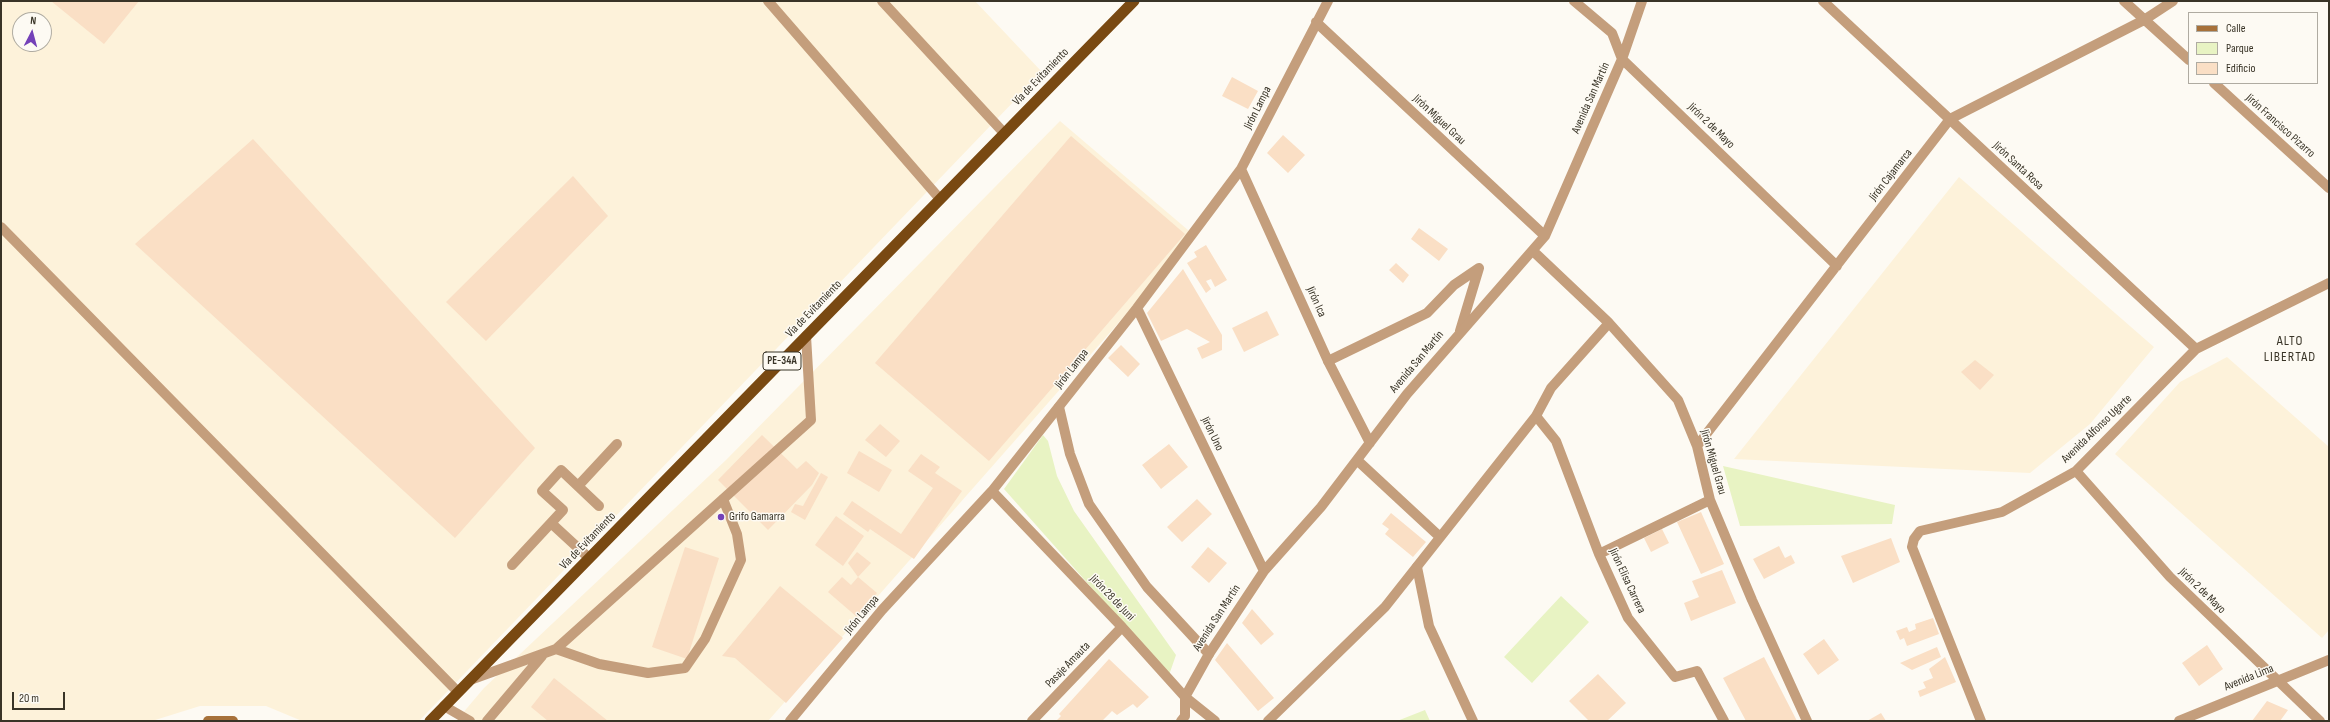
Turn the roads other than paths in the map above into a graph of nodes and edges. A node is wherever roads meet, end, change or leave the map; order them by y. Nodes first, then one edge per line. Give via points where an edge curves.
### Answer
1 (768, 1) edge
2 (882, 1) edge
3 (1134, 1) edge
4 (1328, 1) edge
5 (1574, 1) edge
6 (1642, 1) edge
7 (1823, 1) edge
8 (2124, 1) edge
9 (2173, 1) edge
10 (2144, 20) junction
11 (1316, 22) junction
12 (1622, 59) junction
13 (2188, 59) edge
14 (2215, 84) edge
15 (1950, 119) junction
16 (1004, 133) junction
17 (1242, 169) junction
18 (2329, 188) edge
19 (940, 199) junction
20 (1, 227) edge
21 (1545, 236) junction
22 (1533, 251) junction
23 (1837, 266) junction
24 (2329, 283) edge
25 (1137, 308) junction
26 (1609, 323) junction
27 (1460, 331) junction
28 (806, 336) junction
29 (2196, 349) junction
30 (1328, 361) junction
31 (1059, 407) junction
32 (1536, 416) junction
33 (1370, 443) junction
34 (617, 444) dead end
35 (1697, 446) junction
36 (1357, 460) junction
37 (2076, 471) junction
38 (578, 486) junction
39 (992, 491) junction
40 (723, 499) junction
41 (1710, 500) junction
42 (599, 506) dead end
43 (551, 523) junction
44 (1440, 537) junction
45 (1599, 554) junction
46 (589, 558) junction
47 (512, 565) dead end
48 (1417, 567) junction
49 (1264, 571) junction
50 (1122, 627) junction
51 (556, 650) junction
52 (2329, 653) edge
53 (1209, 654) junction
54 (542, 656) junction
55 (2329, 660) edge
56 (2318, 664) junction
57 (470, 680) junction
58 (2276, 681) junction
59 (458, 692) junction
60 (1185, 696) junction
61 (444, 706) junction
62 (797, 719) edge
63 (208, 721) edge
64 (233, 721) edge
65 (430, 721) edge
66 (470, 721) edge
67 (487, 721) edge
68 (1032, 721) edge
69 (1181, 721) edge
70 (1215, 721) edge
71 (1268, 721) edge
72 (1473, 721) edge
73 (1724, 721) edge
74 (1807, 721) edge
75 (1981, 721) edge
76 (2179, 721) edge
77 (2320, 721) edge

1 - 19 street
2 - 16 street
3 - 16 highway, Vía de Evitamiento / PE-34A
4 - 11 street, Jirón Lampa
5 - 12 street, Jirón 2 de Mayo via 1612,33
6 - 12 street, Avenida San Martín
7 - 15 street, Jirón Santa Rosa
8 - 10 street
9 - 10 street, Jirón Cajamarca
10 - 13 street
10 - 15 street, Jirón Cajamarca
11 - 17 street, Jirón Lampa
11 - 21 street, Jirón Miguel Grau
12 - 21 street, Avenida San Martín
12 - 23 street, Jirón 2 de Mayo
14 - 18 street, Jirón Francisco Pizarro
15 - 23 street, Jirón Cajamarca
15 - 29 street, Jirón Santa Rosa
16 - 19 highway, Vía de Evitamiento / PE-34A
17 - 25 street, Jirón Lampa
17 - 30 street, Jirón Ica
19 - 28 highway, Vía de Evitamiento / PE-34A
20 - 59 street
21 - 22 street, Avenida San Martín
22 - 26 street, Jirón Miguel Grau
22 - 27 street, Avenida San Martín
23 - 35 street, Jirón Cajamarca
24 - 29 street, Avenida Alfonso Ugarte
25 - 31 street, Jirón Lampa
25 - 49 street, Jirón Uno
26 - 32 street via 1551,388
26 - 35 street, Jirón Miguel Grau via 1678,400
27 - 30 street via 1479,268 1454,285 1427,313
27 - 33 street, Avenida San Martín
28 - 40 street via 810,420
28 - 46 highway, Vía de Evitamiento / PE-34A
29 - 37 street, Avenida Alfonso Ugarte
30 - 33 street, Jirón Ica
31 - 39 street, Jirón Lampa
31 - 53 street via 1070,454 1089,504 1147,587
32 - 44 street
32 - 45 street, Jirón Elisa Carrera via 1556,441
33 - 36 street, Avenida San Martín
34 - 38 street
35 - 41 street, Jirón Miguel Grau
36 - 44 street
36 - 49 street, Avenida San Martín
37 - 58 street, Jirón 2 de Mayo via 2170,577
37 - 75 street, Avenida Alfonso Ugarte via 2002,512 1920,531 1914,539 1912,547 1921,573
38 - 42 street
38 - 43 street via 561,470 542,491 563,510
39 - 50 street, Jirón 28 de Juni
39 - 62 street, Jirón Lampa via 882,610
40 - 51 street
40 - 51 street via 737,534 741,560 705,639 685,668 648,673 599,664
41 - 45 street
41 - 74 street, Jirón Miguel Grau
43 - 46 street
43 - 47 street
44 - 48 street
45 - 73 street, Jirón Elisa Carrera via 1628,618 1675,678 1697,671
46 - 57 highway, Vía de Evitamiento / PE-34A
48 - 71 street via 1385,607
48 - 72 street via 1429,626
49 - 53 street, Avenida San Martín
50 - 60 street, Jirón 28 de Juni
50 - 68 street, Pasaje Amauta
51 - 54 street
52 - 56 street
53 - 60 street, Avenida San Martín
54 - 57 street
54 - 67 street
55 - 56 street, Avenida Lima
56 - 58 street, Avenida Lima
57 - 59 highway, Vía de Evitamiento / PE-34A
58 - 76 street, Avenida Lima
58 - 77 street, Jirón 2 de Mayo
59 - 61 highway, Vía de Evitamiento / PE-34A
60 - 69 street, Avenida San Martín via 1185,716
60 - 70 street, Jirón 28 de Juni
61 - 65 highway, Vía de Evitamiento / PE-34A
61 - 66 street
63 - 64 main road

